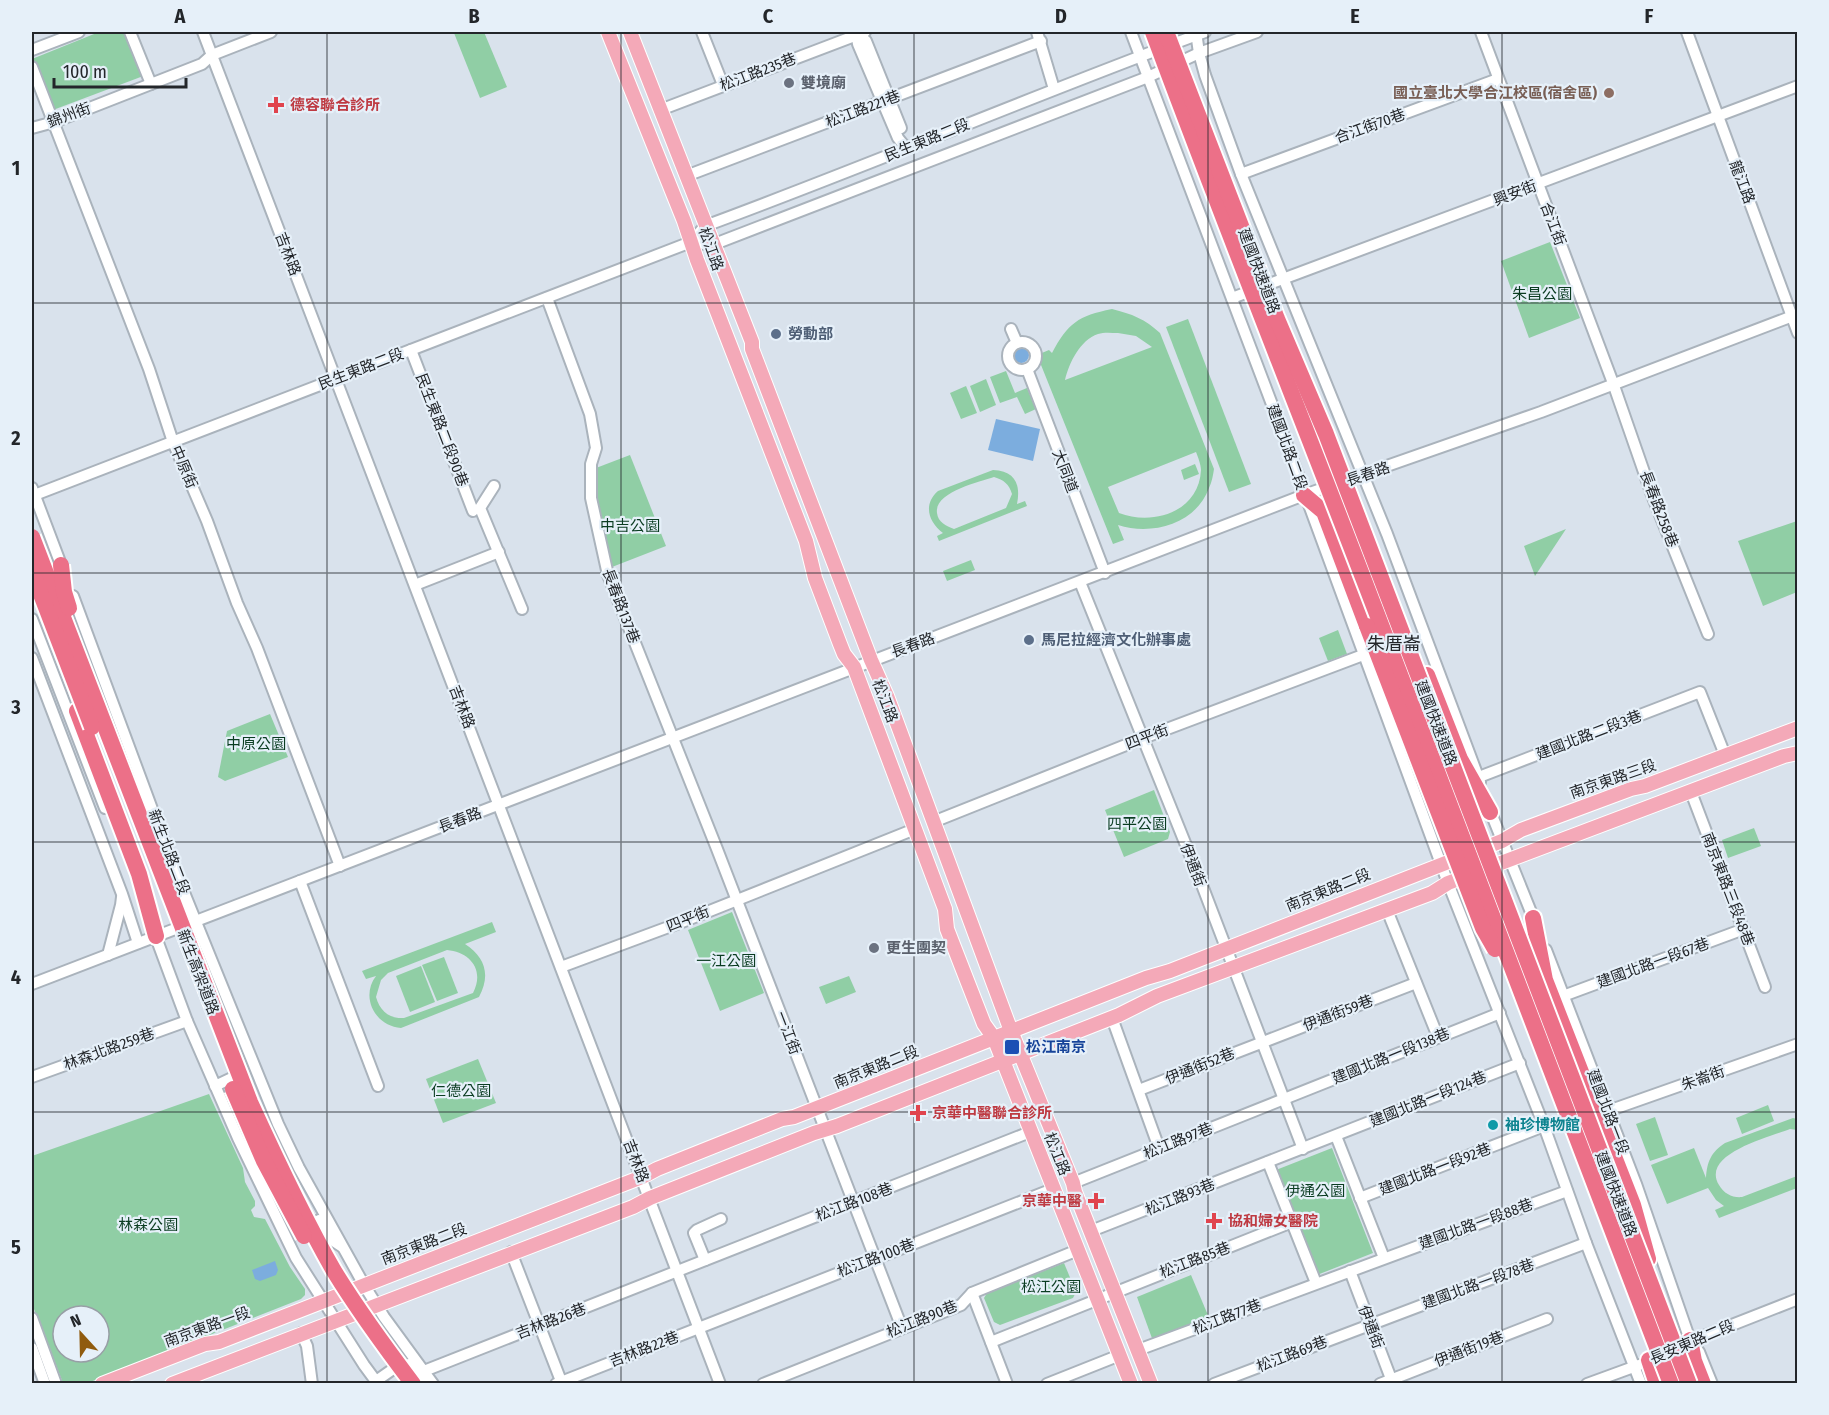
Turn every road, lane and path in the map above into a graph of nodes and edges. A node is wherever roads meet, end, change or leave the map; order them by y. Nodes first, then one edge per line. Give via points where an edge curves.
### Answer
1 (79, 32) edge
2 (130, 32) edge
3 (203, 32) edge
4 (271, 32) edge
5 (608, 32) edge
6 (630, 32) edge
7 (706, 32) edge
8 (859, 32) edge
9 (1131, 32) edge
10 (1153, 32) edge
11 (1199, 32) edge
12 (1257, 32) edge
13 (1480, 32) edge
14 (1687, 32) edge
15 (1039, 36) edge
16 (1167, 38) edge
17 (32, 50) edge
18 (1199, 53) junction
19 (212, 55) junction
20 (1140, 55) junction
21 (32, 67) edge
22 (1148, 77) junction
23 (1498, 79) junction
24 (151, 84) junction
25 (723, 85) junction
26 (1797, 86) edge
27 (1054, 89) junction
28 (886, 100) junction
29 (660, 110) junction
30 (1718, 115) junction
31 (54, 122) junction
32 (32, 128) edge
33 (906, 148) junction
34 (1241, 174) junction
35 (686, 176) junction
36 (1538, 184) junction
37 (705, 226) junction
38 (691, 242) junction
39 (712, 244) junction
40 (1283, 280) junction
41 (547, 298) junction
42 (1232, 298) junction
43 (1795, 315) edge
44 (1011, 329) dead end
45 (1797, 333) edge
46 (411, 350) junction
47 (336, 379) junction
48 (1613, 383) junction
49 (1326, 435) junction
50 (172, 442) junction
51 (1363, 476) junction
52 (494, 486) dead end
53 (32, 493) edge
54 (1305, 495) junction
55 (472, 511) dead end
56 (32, 537) edge
57 (499, 552) junction
58 (61, 566) junction
59 (1105, 573) junction
60 (34, 577) edge
61 (1080, 582) junction
62 (415, 585) junction
63 (522, 609) dead end
64 (32, 619) edge
65 (1708, 634) dead end
66 (1363, 656) junction
67 (32, 658) edge
68 (871, 660) junction
69 (854, 667) junction
70 (1797, 728) edge
71 (674, 738) junction
72 (1143, 738) junction
73 (1797, 753) edge
74 (1725, 755) junction
75 (1479, 777) junction
76 (1691, 792) junction
77 (499, 805) junction
78 (1490, 812) junction
79 (933, 822) junction
80 (915, 829) junction
81 (1502, 841) junction
82 (1509, 860) junction
83 (1441, 863) junction
84 (340, 866) junction
85 (300, 881) junction
86 (1448, 883) junction
87 (122, 894) junction
88 (736, 900) junction
89 (1387, 910) junction
90 (1533, 918) junction
91 (196, 921) junction
92 (1743, 929) junction
93 (156, 936) junction
94 (138, 943) junction
95 (1225, 949) junction
96 (108, 955) junction
97 (561, 967) junction
98 (1232, 967) junction
99 (1416, 983) junction
100 (32, 984) edge
101 (1765, 987) dead end
102 (1521, 996) junction
103 (1563, 996) junction
104 (232, 1013) junction
105 (1500, 1013) junction
106 (1112, 1018) junction
107 (187, 1022) junction
108 (1011, 1031) junction
109 (1438, 1037) junction
110 (993, 1038) junction
111 (1260, 1042) junction
112 (1797, 1044) edge
113 (1020, 1054) junction
114 (1003, 1061) junction
115 (1520, 1063) junction
116 (235, 1070) junction
117 (32, 1077) edge
118 (215, 1086) junction
119 (378, 1086) dead end
120 (1139, 1090) junction
121 (1282, 1099) junction
122 (817, 1108) junction
123 (1608, 1111) junction
124 (1544, 1126) junction
125 (825, 1129) junction
126 (1030, 1132) junction
127 (1336, 1136) junction
128 (1159, 1148) junction
129 (1303, 1149) junction
130 (1268, 1162) junction
131 (642, 1177) junction
132 (1073, 1183) junction
133 (1053, 1189) junction
134 (1567, 1191) junction
135 (650, 1198) junction
136 (1360, 1198) junction
137 (267, 1199) junction
138 (854, 1202) junction
139 (721, 1219) dead end
140 (1292, 1222) junction
141 (1091, 1231) junction
142 (1586, 1243) junction
143 (343, 1248) junction
144 (1078, 1250) junction
145 (511, 1252) junction
146 (1384, 1258) junction
147 (875, 1259) junction
148 (705, 1260) junction
149 (677, 1271) junction
150 (1350, 1271) junction
151 (1317, 1283) junction
152 (364, 1286) junction
153 (1115, 1291) junction
154 (972, 1293) junction
155 (1098, 1299) junction
156 (1797, 1299) edge
157 (323, 1302) junction
158 (376, 1304) junction
159 (1797, 1307) edge
160 (32, 1318) edge
161 (1547, 1319) dead end
162 (335, 1320) junction
163 (540, 1325) junction
164 (1370, 1325) junction
165 (1667, 1326) junction
166 (699, 1328) junction
167 (902, 1328) junction
168 (302, 1333) junction
169 (991, 1341) junction
170 (1692, 1345) junction
171 (32, 1347) edge
172 (1138, 1350) junction
173 (1120, 1355) junction
174 (1641, 1364) junction
175 (418, 1377) edge
176 (1392, 1381) edge
177 (377, 1382) edge
178 (559, 1382) edge
179 (45, 1383) edge
180 (56, 1383) edge
181 (102, 1383) edge
182 (172, 1383) edge
183 (312, 1383) edge
184 (401, 1383) edge
185 (424, 1383) edge
186 (433, 1383) edge
187 (720, 1383) edge
188 (763, 1383) edge
189 (1007, 1383) edge
190 (1047, 1383) edge
191 (1131, 1383) edge
192 (1151, 1383) edge
193 (1214, 1383) edge
194 (1380, 1383) edge
195 (1587, 1383) edge
196 (1641, 1383) edge
197 (1657, 1383) edge
198 (1671, 1383) edge
199 (1689, 1383) edge
200 (1703, 1383) edge
201 (1712, 1383) edge

1 - 17 street
2 - 24 street
3 - 19 street, 吉林路
4 - 19 street, 錦州街
5 - 38 main road, 松江路
6 - 29 main road, 松江路
7 - 25 street
8 - 25 street, 松江路235巷
8 - 28 street via 858,44
9 - 20 street, 建國北路二段
10 - 102 highway, 建國快速道路, bridge
11 - 16 street, 民生東路二段
11 - 18 street
12 - 18 street, 民生東路二段
13 - 23 street, 合江街
14 - 30 street, 龍江路
15 - 27 street
15 - 28 street, 松江路221巷
16 - 20 street, 民生東路二段
16 - 49 highway, 建國快速道路, bridge
18 - 22 street, 民生東路二段
18 - 34 street
19 - 24 street, 錦州街 via 202,64
19 - 47 street, 吉林路
20 - 22 street, 建國北路二段
20 - 27 street, 民生東路二段
21 - 31 street, 中原街
22 - 39 street, 民生東路二段
22 - 42 street, 建國北路二段
23 - 34 street, 合江街70巷
23 - 36 street, 合江街
24 - 31 street, 錦州街
25 - 29 street, 松江路235巷
26 - 30 street, 興安街
27 - 33 street, 民生東路二段
28 - 33 street via 898,138
28 - 35 street, 松江路221巷
29 - 35 main road, 松江路
30 - 36 street, 興安街
30 - 43 street, 龍江路
31 - 32 street, 錦州街
31 - 50 street, 中原街 via 149,369
33 - 37 street, 民生東路二段
34 - 40 street
35 - 37 main road, 松江路
36 - 40 street, 興安街
36 - 48 street, 合江街
37 - 38 street, 民生東路二段
37 - 39 main road, 松江路
38 - 39 street, 民生東路二段
38 - 41 street, 民生東路二段
38 - 69 main road, 松江路 via 806,541 827,610 844,654
39 - 68 main road, 松江路
40 - 42 street, 興安街
40 - 51 street
41 - 46 street, 民生東路二段
41 - 71 street, 長春路137巷 via 590,414 596,448 591,464 591,498 608,575
42 - 54 street, 建國北路二段
43 - 45 street, 龍江路
43 - 48 street, 長春路
44 - 59 street, 大同道 via 1017,343 1031,346 1035,356 1032,367 1027,369
46 - 47 street, 民生東路二段
46 - 55 street, 民生東路二段90巷
47 - 50 street, 民生東路二段
47 - 62 street, 吉林路
48 - 51 street, 長春路
48 - 65 street, 長春路258巷 via 1652,495
49 - 78 highway, bridge via 1349,476 1460,759
49 - 165 highway, 建國快速道路, bridge
50 - 53 street, 民生東路二段
50 - 84 street, 中原街 via 207,521
51 - 54 street, 長春路
51 - 75 street
52 - 57 street via 480,508
53 - 58 street, 新生北路二段
54 - 59 street, 長春路
54 - 66 street, 建國北路二段
54 - 102 highway, bridge via 1324,512 1483,928
56 - 116 highway, 新生高架道路, bridge
57 - 62 street
57 - 63 street
58 - 91 street, 新生北路二段
58 - 116 highway, bridge via 64,592 208,976
59 - 61 street, 長春路
60 - 93 highway, bridge via 68,687 140,874
60 - 184 highway, 新生高架道路, bridge via 250,1131 326,1275
61 - 68 street, 長春路
61 - 72 street, 伊通街
62 - 77 street, 吉林路
64 - 93 street
66 - 72 street, 四平街
66 - 83 street, 建國北路二段
67 - 87 street
68 - 69 street, 長春路
68 - 79 main road, 松江路
69 - 71 street, 長春路
69 - 80 main road, 松江路
70 - 74 main road, 南京東路三段
71 - 77 street, 長春路
71 - 88 street, 一江街
72 - 79 street, 四平街
72 - 95 street, 伊通街
73 - 76 main road
74 - 75 street, 建國北路二段3巷 via 1700,692
74 - 81 main road, 南京東路三段 via 1532,826
75 - 78 street
76 - 82 main road
76 - 92 street, 南京東路三段48巷
77 - 84 street, 長春路
77 - 97 street, 吉林路
78 - 81 street
79 - 108 main road, 松江路
80 - 88 street, 四平街
80 - 110 main road, 松江路 via 945,909 947,929
81 - 82 street, 建國北路一段
81 - 83 main road, 南京東路三段
82 - 86 main road
82 - 90 street, 建國北路一段
83 - 86 street
83 - 95 main road, 南京東路二段
84 - 85 street, 長春路
85 - 91 street, 長春路
85 - 119 street
86 - 89 main road
86 - 105 street
87 - 94 street
87 - 96 street
88 - 97 street, 四平街
88 - 122 street, 一江街
89 - 98 main road
89 - 99 street
90 - 103 street, 建國北路一段
90 - 165 highway, bridge via 1545,980 1633,1205
91 - 93 street, 長春路
91 - 104 street, 新生北路二段
92 - 101 street, 南京東路三段48巷
92 - 103 street, 建國北路一段67巷
93 - 94 street, 長春路
93 - 107 street
94 - 96 street, 長春路
95 - 98 street, 伊通街
95 - 108 main road, 南京東路二段
96 - 100 street, 長春路
97 - 131 street, 吉林路
98 - 106 main road
98 - 111 street, 伊通街
99 - 109 street
99 - 111 street, 伊通街59巷
102 - 198 highway, 建國快速道路, bridge
103 - 123 street, 建國北路一段
104 - 116 street via 227,1026 241,1061
104 - 143 street, 新生北路二段 via 289,1149
105 - 109 street, 建國北路一段138巷
105 - 115 street
106 - 113 main road
106 - 120 street
107 - 117 street, 林森北路259巷
107 - 118 street
108 - 110 main road, 南京東路二段
108 - 113 main road, 松江路
109 - 121 street, 建國北路一段138巷
110 - 114 main road, 松江路
110 - 122 main road, 南京東路二段
111 - 120 street, 伊通街52巷
111 - 121 street, 伊通街
112 - 123 street, 朱崙街
113 - 114 main road
113 - 132 main road, 松江路
114 - 125 main road
114 - 126 main road, 松江路
115 - 124 street
115 - 127 street, 建國北路一段124巷
116 - 118 street
116 - 175 highway, 新生高架道路, bridge via 334,1270 369,1323
118 - 137 street
120 - 128 street
121 - 128 street, 松江路97巷
121 - 129 street, 伊通街
122 - 125 street, 一江街
122 - 131 main road, 南京東路二段
123 - 170 street, 建國北路一段
124 - 134 street
124 - 136 street, 建國北路一段92巷
125 - 135 main road
125 - 138 street, 一江街
126 - 133 main road, 松江路
126 - 138 street, 松江路108巷
127 - 129 street
127 - 136 street
128 - 132 street, 松江路97巷
129 - 130 street
130 - 140 street
130 - 141 street, 松江路93巷
131 - 135 street, 吉林路
131 - 152 main road, 南京東路二段
132 - 141 main road, 松江路
133 - 144 main road, 松江路
133 - 147 street, 松江路100巷
134 - 142 street
134 - 146 street, 建國北路一段88巷
135 - 145 main road
135 - 149 street, 吉林路
136 - 146 street
137 - 143 street via 302,1188 329,1238
137 - 157 street via 301,1269
138 - 147 street, 一江街
138 - 148 street, 松江路108巷
139 - 148 street via 694,1233
140 - 151 street
140 - 153 street, 松江路85巷
141 - 153 main road, 松江路
142 - 164 street, 建國北路一段78巷
142 - 174 street
143 - 152 street, 新生北路二段
144 - 154 street, 松江路90巷
144 - 155 main road, 松江路
145 - 158 main road
145 - 163 street
146 - 150 street
147 - 166 street, 松江路100巷
147 - 167 street, 一江街
148 - 149 street, 松江路108巷
149 - 163 street, 吉林路26巷
149 - 166 street, 吉林路
150 - 151 street
150 - 164 street, 伊通街
151 - 172 street, 松江路77巷
152 - 157 main road, 南京東路二段
152 - 158 street, 新生北路二段
153 - 155 street, 松江路85巷
153 - 172 main road, 松江路
154 - 167 street, 松江路90巷 via 961,1305
154 - 169 street
155 - 169 street, 松江路85巷
155 - 173 main road, 松江路
156 - 170 street, 長安東路二段
157 - 162 street
157 - 181 main road, 南京東路一段
158 - 162 main road
158 - 175 street, 新生北路二段
159 - 170 street, 長安東路二段
160 - 180 street
161 - 176 street, 伊通街19巷
162 - 168 main road
162 - 177 street
163 - 175 street, 吉林路26巷
163 - 178 street
164 - 176 street, 伊通街
164 - 193 street, 松江路69巷
165 - 199 highway, 建國快速道路, bridge
166 - 178 street, 吉林路22巷
166 - 187 street, 吉林路
167 - 188 street, 松江路90巷
168 - 182 main road
168 - 183 street
169 - 189 street
170 - 174 street, 長安東路二段
170 - 200 highway
170 - 201 street, 建國北路一段
171 - 179 street
172 - 192 main road, 松江路
173 - 190 street
173 - 191 main road, 松江路
174 - 195 street, 長安東路二段
174 - 196 street
174 - 197 highway
175 - 186 street, 新生北路二段
176 - 194 street, 伊通街19巷
177 - 185 street via 396,1367 410,1364

